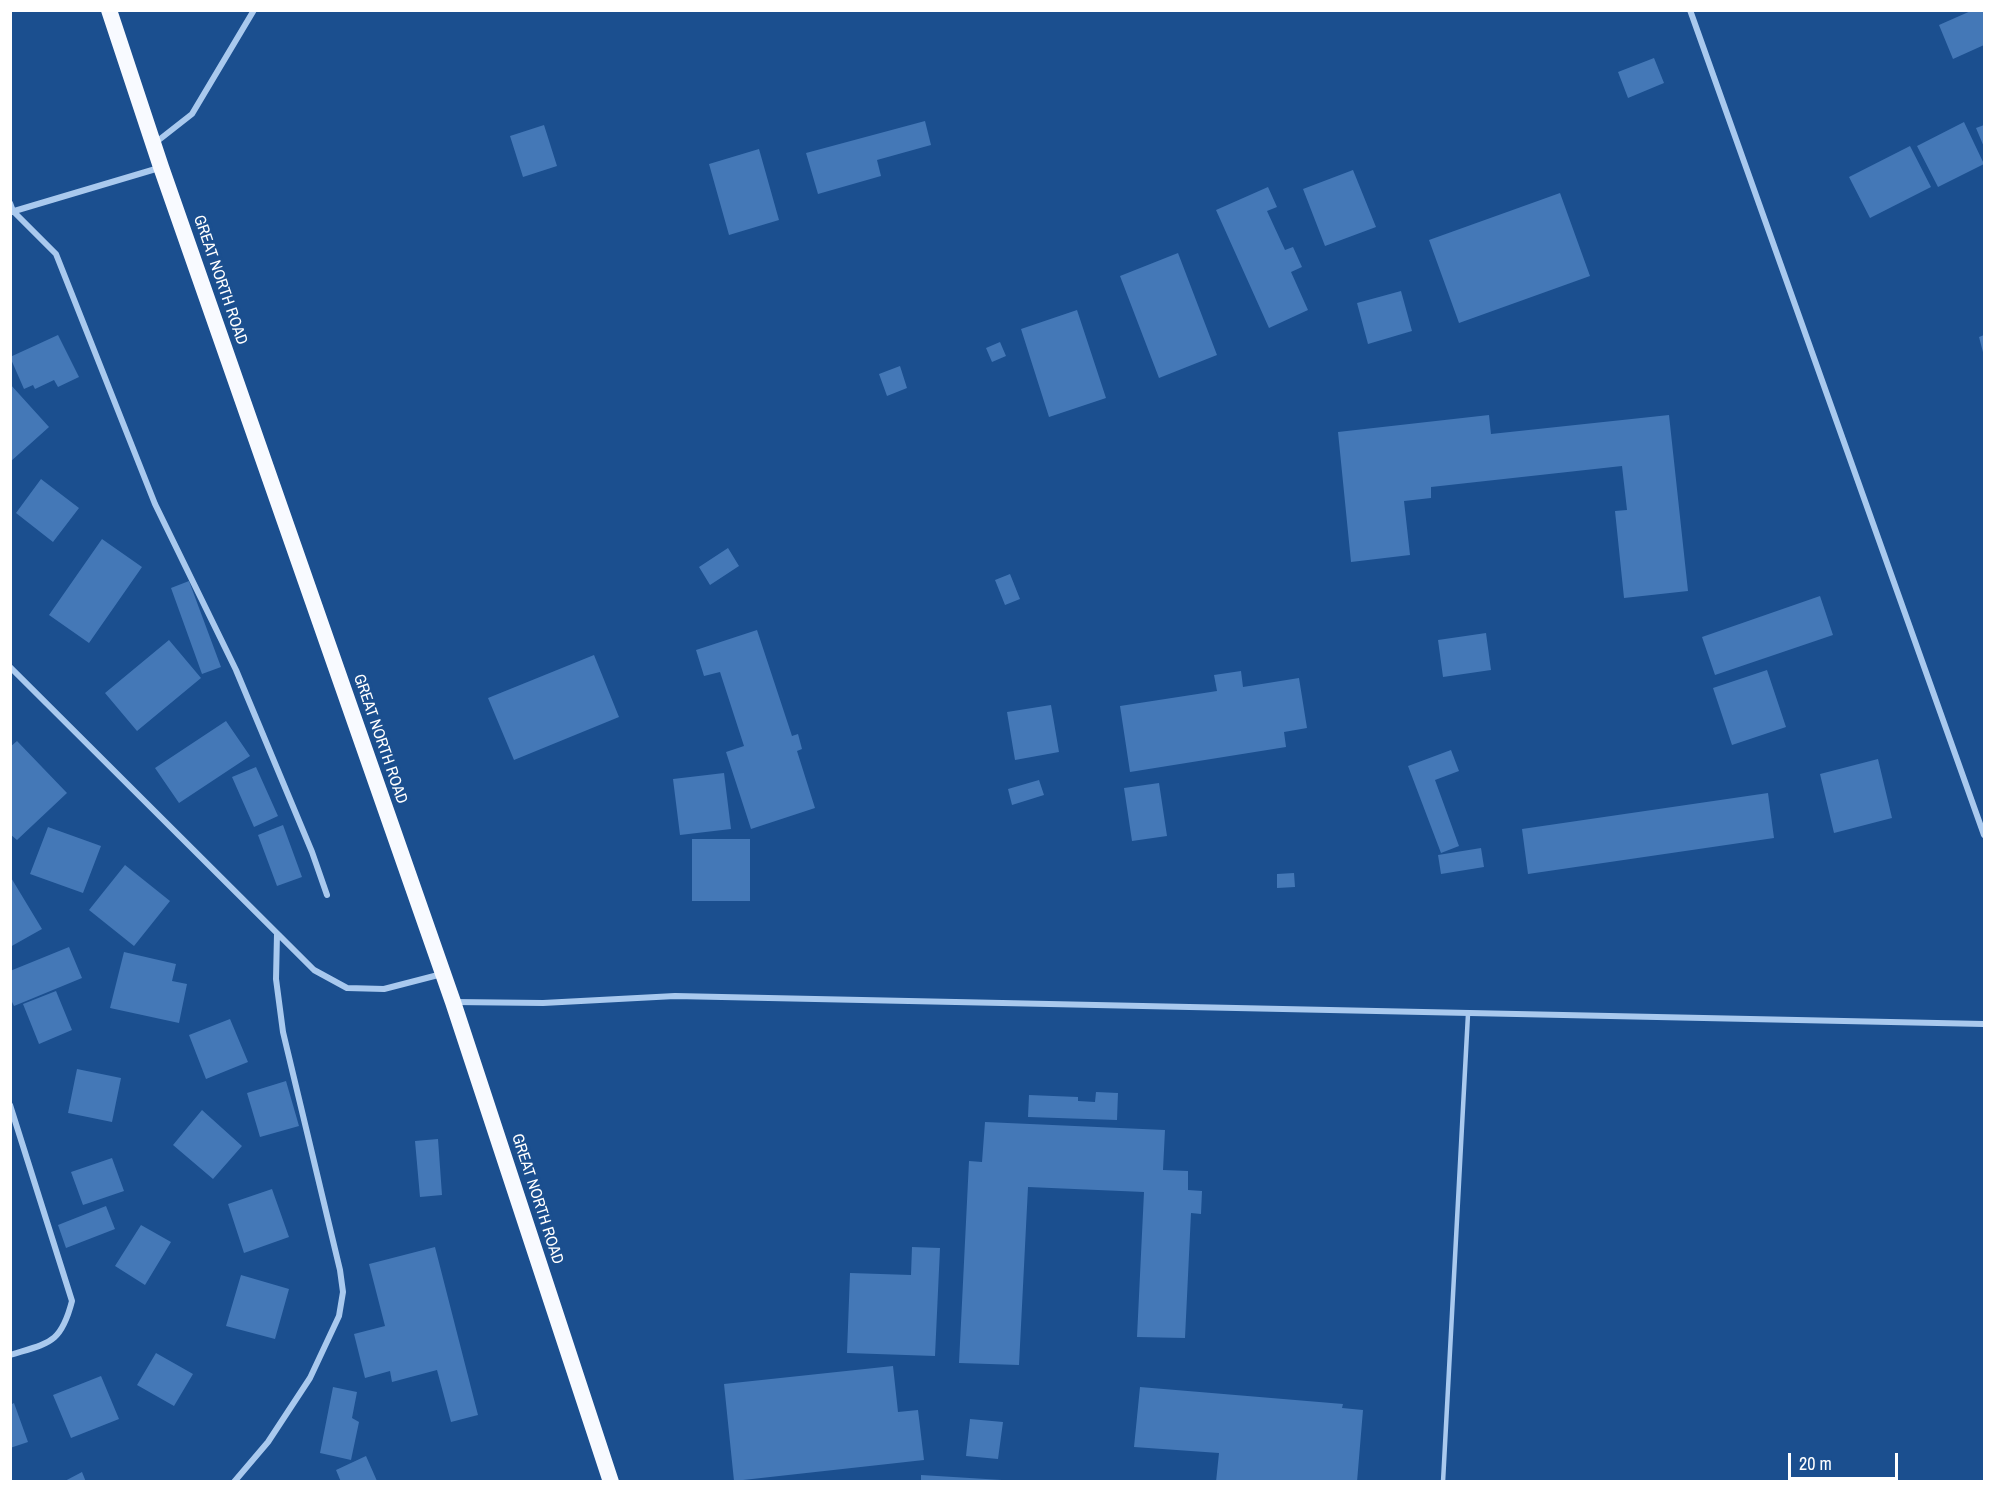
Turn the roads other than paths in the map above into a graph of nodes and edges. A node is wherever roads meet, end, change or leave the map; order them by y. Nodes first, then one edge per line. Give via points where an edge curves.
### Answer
1 (110, 10) edge
2 (254, 10) edge
3 (1690, 10) edge
4 (154, 144) junction
5 (161, 167) junction
6 (10, 203) edge
7 (12, 212) edge
8 (10, 667) edge
9 (1984, 835) edge
10 (327, 895) dead end
11 (277, 934) junction
12 (443, 974) junction
13 (453, 1002) junction
14 (1468, 1014) junction
15 (1984, 1024) edge
16 (10, 1105) edge
17 (10, 1355) edge
18 (234, 1482) edge
19 (611, 1482) edge
20 (1443, 1482) edge

1 - 4 highway, GREAT NORTH ROAD
2 - 4 street via 192,114
3 - 9 street
4 - 5 highway, GREAT NORTH ROAD
5 - 7 street
5 - 12 highway, GREAT NORTH ROAD
6 - 7 street
7 - 10 street via 56,254 155,504 236,670
8 - 11 street
11 - 12 street via 314,970 347,988 384,989
11 - 18 street via 276,979 283,1032 343,1292 339,1316 310,1378 268,1442
12 - 13 highway, GREAT NORTH ROAD
13 - 14 street via 543,1003 675,996
13 - 19 highway, GREAT NORTH ROAD
14 - 15 street
14 - 20 lane
16 - 17 street via 72,1301 67,1322 50,1343

